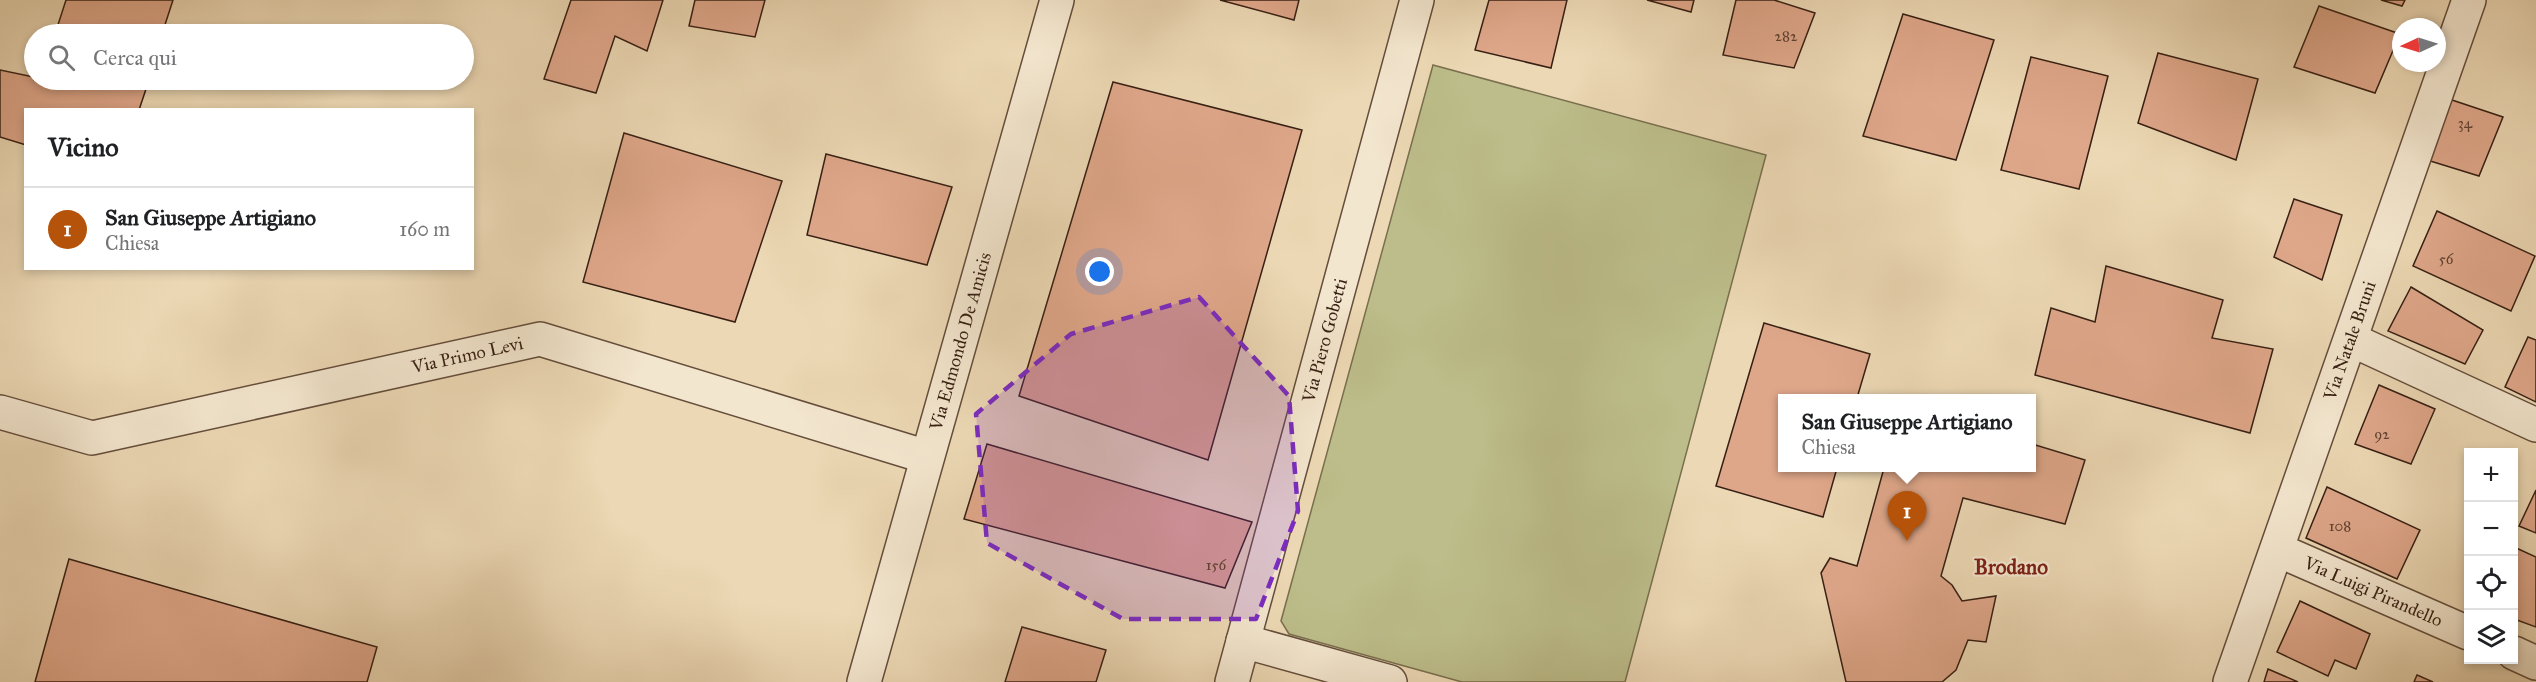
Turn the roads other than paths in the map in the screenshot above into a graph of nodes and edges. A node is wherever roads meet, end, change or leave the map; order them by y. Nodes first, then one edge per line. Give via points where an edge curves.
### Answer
1 (1057, 0) edge
2 (1417, 0) edge
3 (2469, 0) edge
4 (2352, 340) junction
5 (0, 412) edge
6 (2536, 425) edge
7 (927, 457) junction
8 (2278, 550) junction
9 (2464, 631) edge
10 (1243, 641) junction
11 (2518, 655) edge
12 (2536, 663) edge
13 (864, 682) edge
14 (1232, 682) edge
15 (1390, 682) edge
16 (2230, 682) edge

1 - 7 street, Via Edmondo De Amicis
2 - 10 street, Via Piero Gobetti
3 - 4 street, Via Natale Bruni
4 - 6 street
4 - 8 street, Via Natale Bruni
5 - 7 street, Via Primo Levi via 92,438 540,339
7 - 13 street, Via Edmondo De Amicis
8 - 9 street, Via Luigi Pirandello
8 - 16 street, Via Natale Bruni
10 - 14 street, Via Piero Gobetti
10 - 15 street
11 - 12 street

